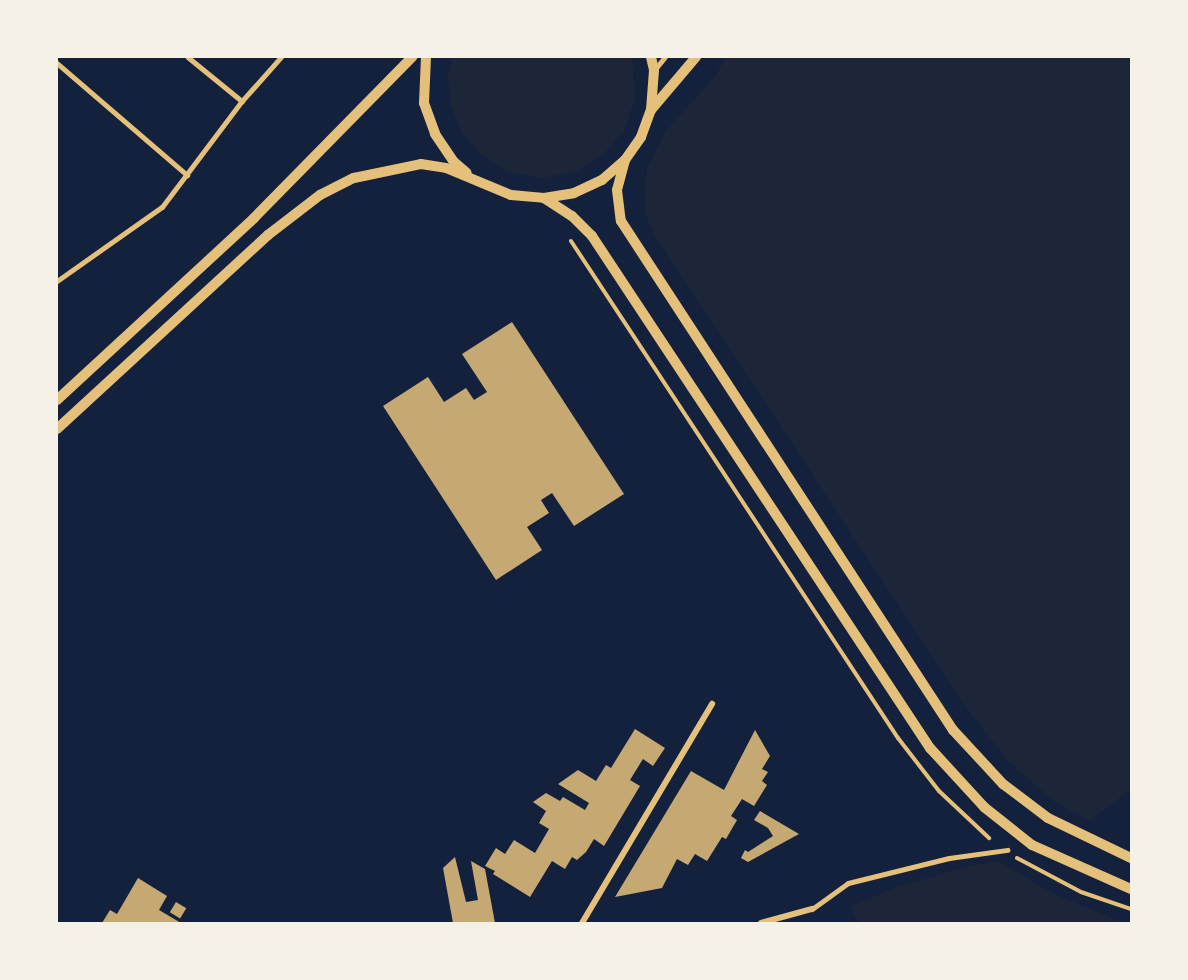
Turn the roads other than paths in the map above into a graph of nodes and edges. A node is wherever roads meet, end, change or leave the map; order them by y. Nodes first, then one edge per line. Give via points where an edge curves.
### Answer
1 (188, 57) edge
2 (281, 57) edge
3 (412, 57) edge
4 (426, 57) edge
5 (651, 57) edge
6 (665, 57) edge
7 (696, 57) edge
8 (57, 63) edge
9 (654, 70) junction
10 (242, 101) junction
11 (651, 110) junction
12 (625, 160) junction
13 (187, 175) junction
14 (479, 182) junction
15 (544, 198) junction
16 (57, 281) edge
17 (57, 400) edge
18 (57, 429) edge
19 (712, 704) dead end
20 (1007, 850) dead end
21 (1131, 858) edge
22 (1131, 889) edge
23 (812, 909) joint
24 (582, 923) edge
25 (761, 923) edge

1 - 10 lane
2 - 10 lane
3 - 17 street via 254,218
4 - 14 street via 424,103 435,134 453,161
5 - 9 street
6 - 9 lane
7 - 11 street
8 - 13 lane
9 - 11 street
10 - 13 lane
11 - 12 street via 641,137
12 - 15 street via 602,180 574,193
12 - 21 street via 617,190 621,221 953,730 1003,784 1048,818
13 - 16 lane via 162,207
14 - 15 street via 511,195
14 - 18 street via 446,168 421,164 354,178 320,195 268,235
15 - 22 street via 572,216 592,236 930,748 984,807 1032,845
19 - 24 street
20 - 23 street via 949,858 848,883
23 - 25 street

